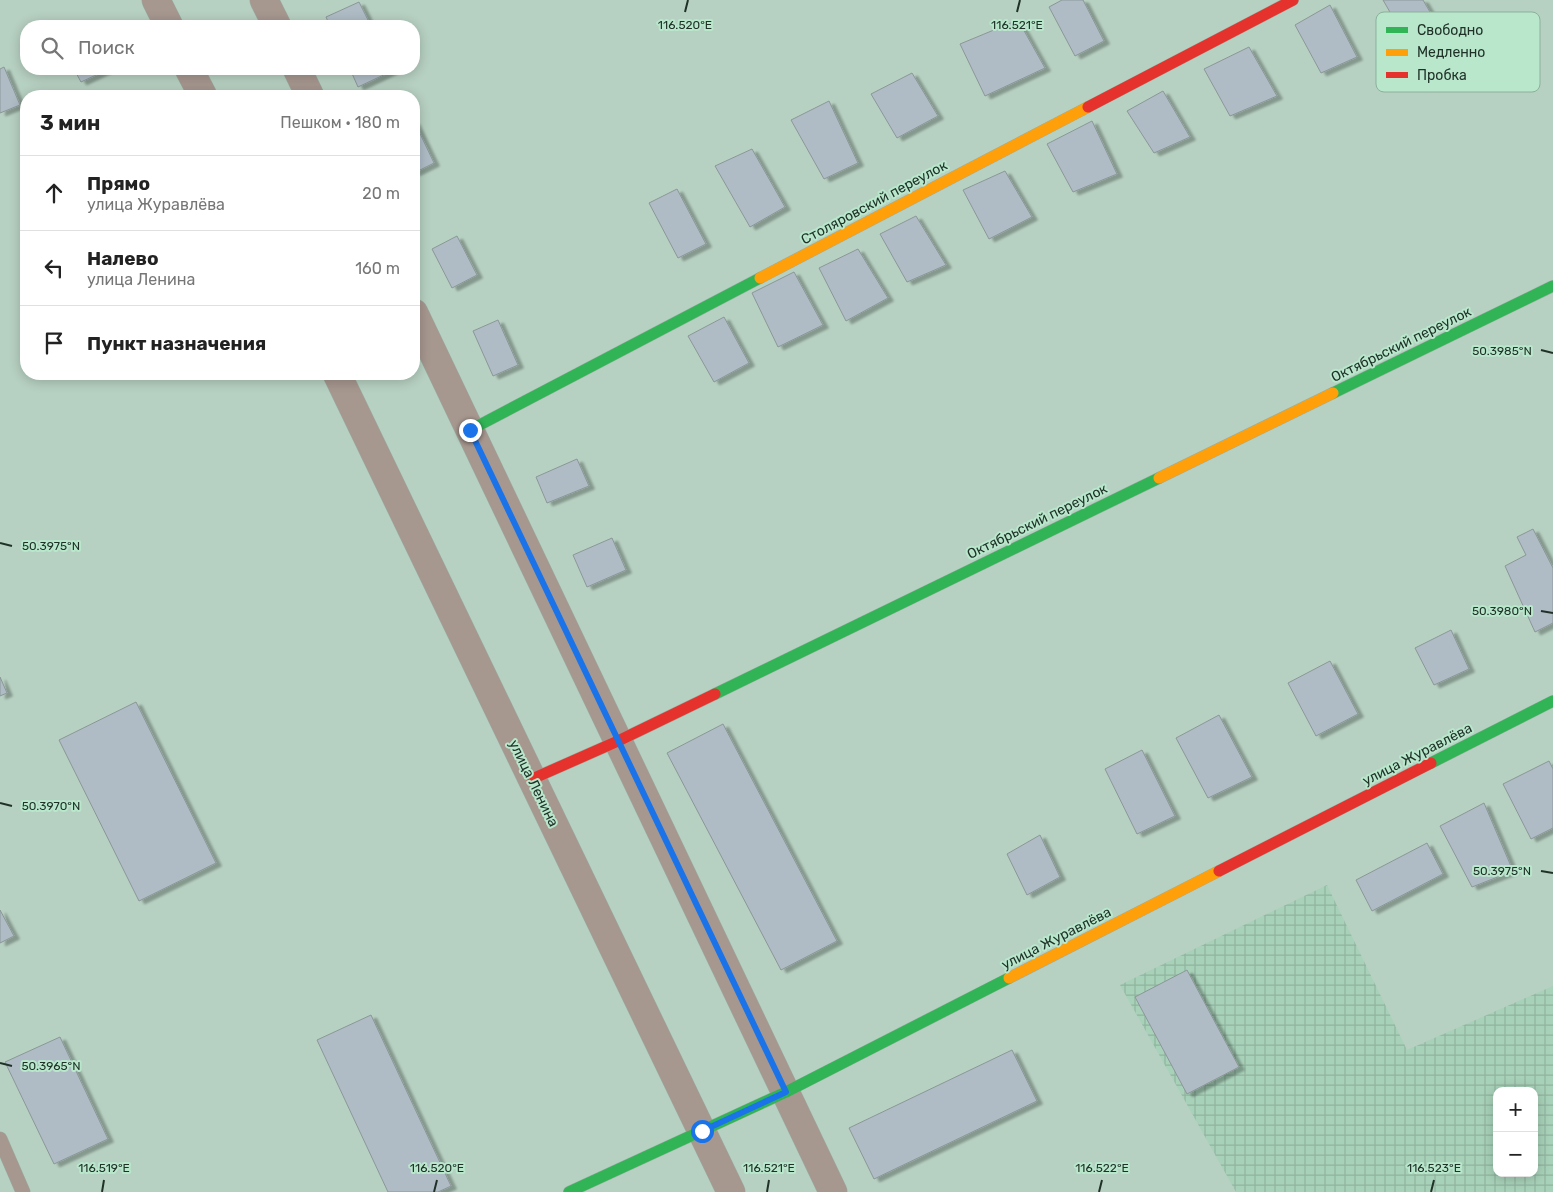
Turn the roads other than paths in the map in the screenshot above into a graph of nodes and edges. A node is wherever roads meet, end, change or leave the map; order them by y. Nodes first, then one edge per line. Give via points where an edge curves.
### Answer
1 (156, 0) edge
2 (264, 0) edge
3 (1293, 0) edge
4 (166, 20) edge
5 (273, 20) edge
6 (193, 75) edge
7 (300, 75) edge
8 (200, 90) edge
9 (307, 90) edge
10 (1553, 286) edge
11 (420, 326) edge
12 (340, 380) edge
13 (470, 430) junction
14 (1553, 702) edge
15 (618, 741) junction
16 (532, 779) junction
17 (786, 1092) junction
18 (702, 1131) junction
19 (0, 1139) edge
20 (23, 1192) edge
21 (569, 1192) edge
22 (731, 1192) edge
23 (834, 1192) edge

1 - 4 street
2 - 5 street
3 - 13 street, Столяровский переулок
6 - 8 street
7 - 9 street
10 - 15 street, Октябрьский переулок
11 - 13 street
12 - 16 street, улица Ленина
13 - 15 street
14 - 17 street, улица Журавлёва
15 - 16 street, Октябрьский переулок
15 - 17 street
16 - 18 street, улица Ленина
17 - 18 street, улица Журавлёва
17 - 23 street
18 - 21 street, улица Журавлёва
18 - 22 street, улица Ленина
19 - 20 lane

